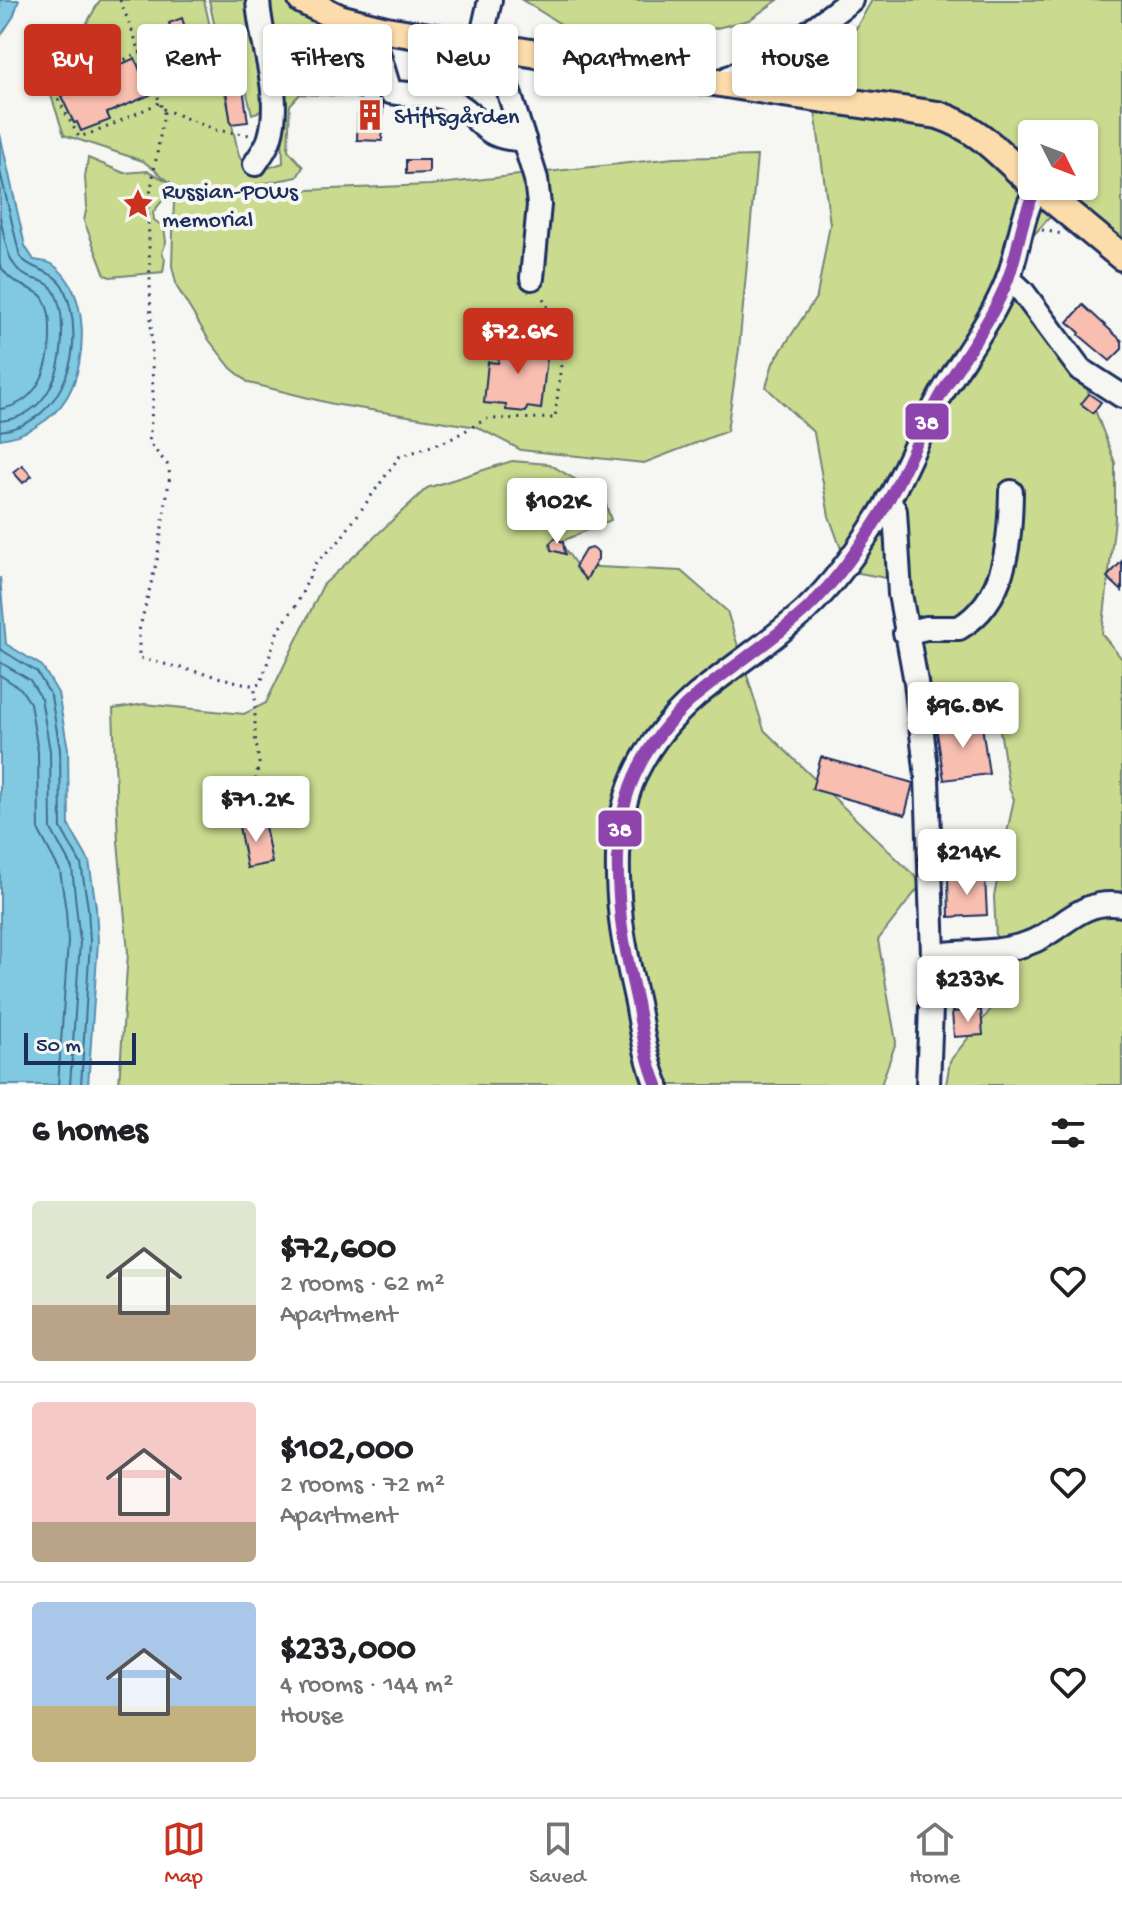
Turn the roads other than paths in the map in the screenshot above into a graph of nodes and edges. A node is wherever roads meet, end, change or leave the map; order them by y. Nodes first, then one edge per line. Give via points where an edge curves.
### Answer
1 (258, 0) edge
2 (302, 0) edge
3 (490, 0) edge
4 (851, 0) edge
5 (362, 24) edge
6 (485, 24) edge
7 (518, 51) edge
8 (719, 83) junction
9 (392, 92) edge
10 (510, 96) edge
11 (524, 139) junction
12 (255, 164) dead end
13 (1018, 169) edge
14 (1030, 200) edge
15 (1054, 200) edge
16 (1122, 257) edge
17 (532, 278) road end
18 (1008, 278) junction
19 (1122, 396) edge
20 (1011, 492) dead end
21 (888, 500) junction
22 (905, 633) junction
23 (1122, 905) edge
24 (933, 955) junction
25 (657, 1085) edge
26 (928, 1085) edge

1 - 12 street via 273,100 270,137
2 - 5 main road
3 - 6 street
4 - 8 street via 793,44
7 - 8 main road
8 - 13 main road via 938,115 983,136
9 - 11 street via 433,94 460,106 497,137
10 - 11 street
11 - 17 street via 539,205
14 - 18 street
15 - 16 main road
18 - 19 street via 1080,369
18 - 21 street
20 - 22 street via 1003,569 982,608 959,628
21 - 22 street via 895,511
21 - 25 street via 851,556 806,609 695,697 654,739 631,781 621,818 617,888 629,971
22 - 24 street via 927,777
23 - 24 street via 1091,907 1028,943 995,952
24 - 26 street

